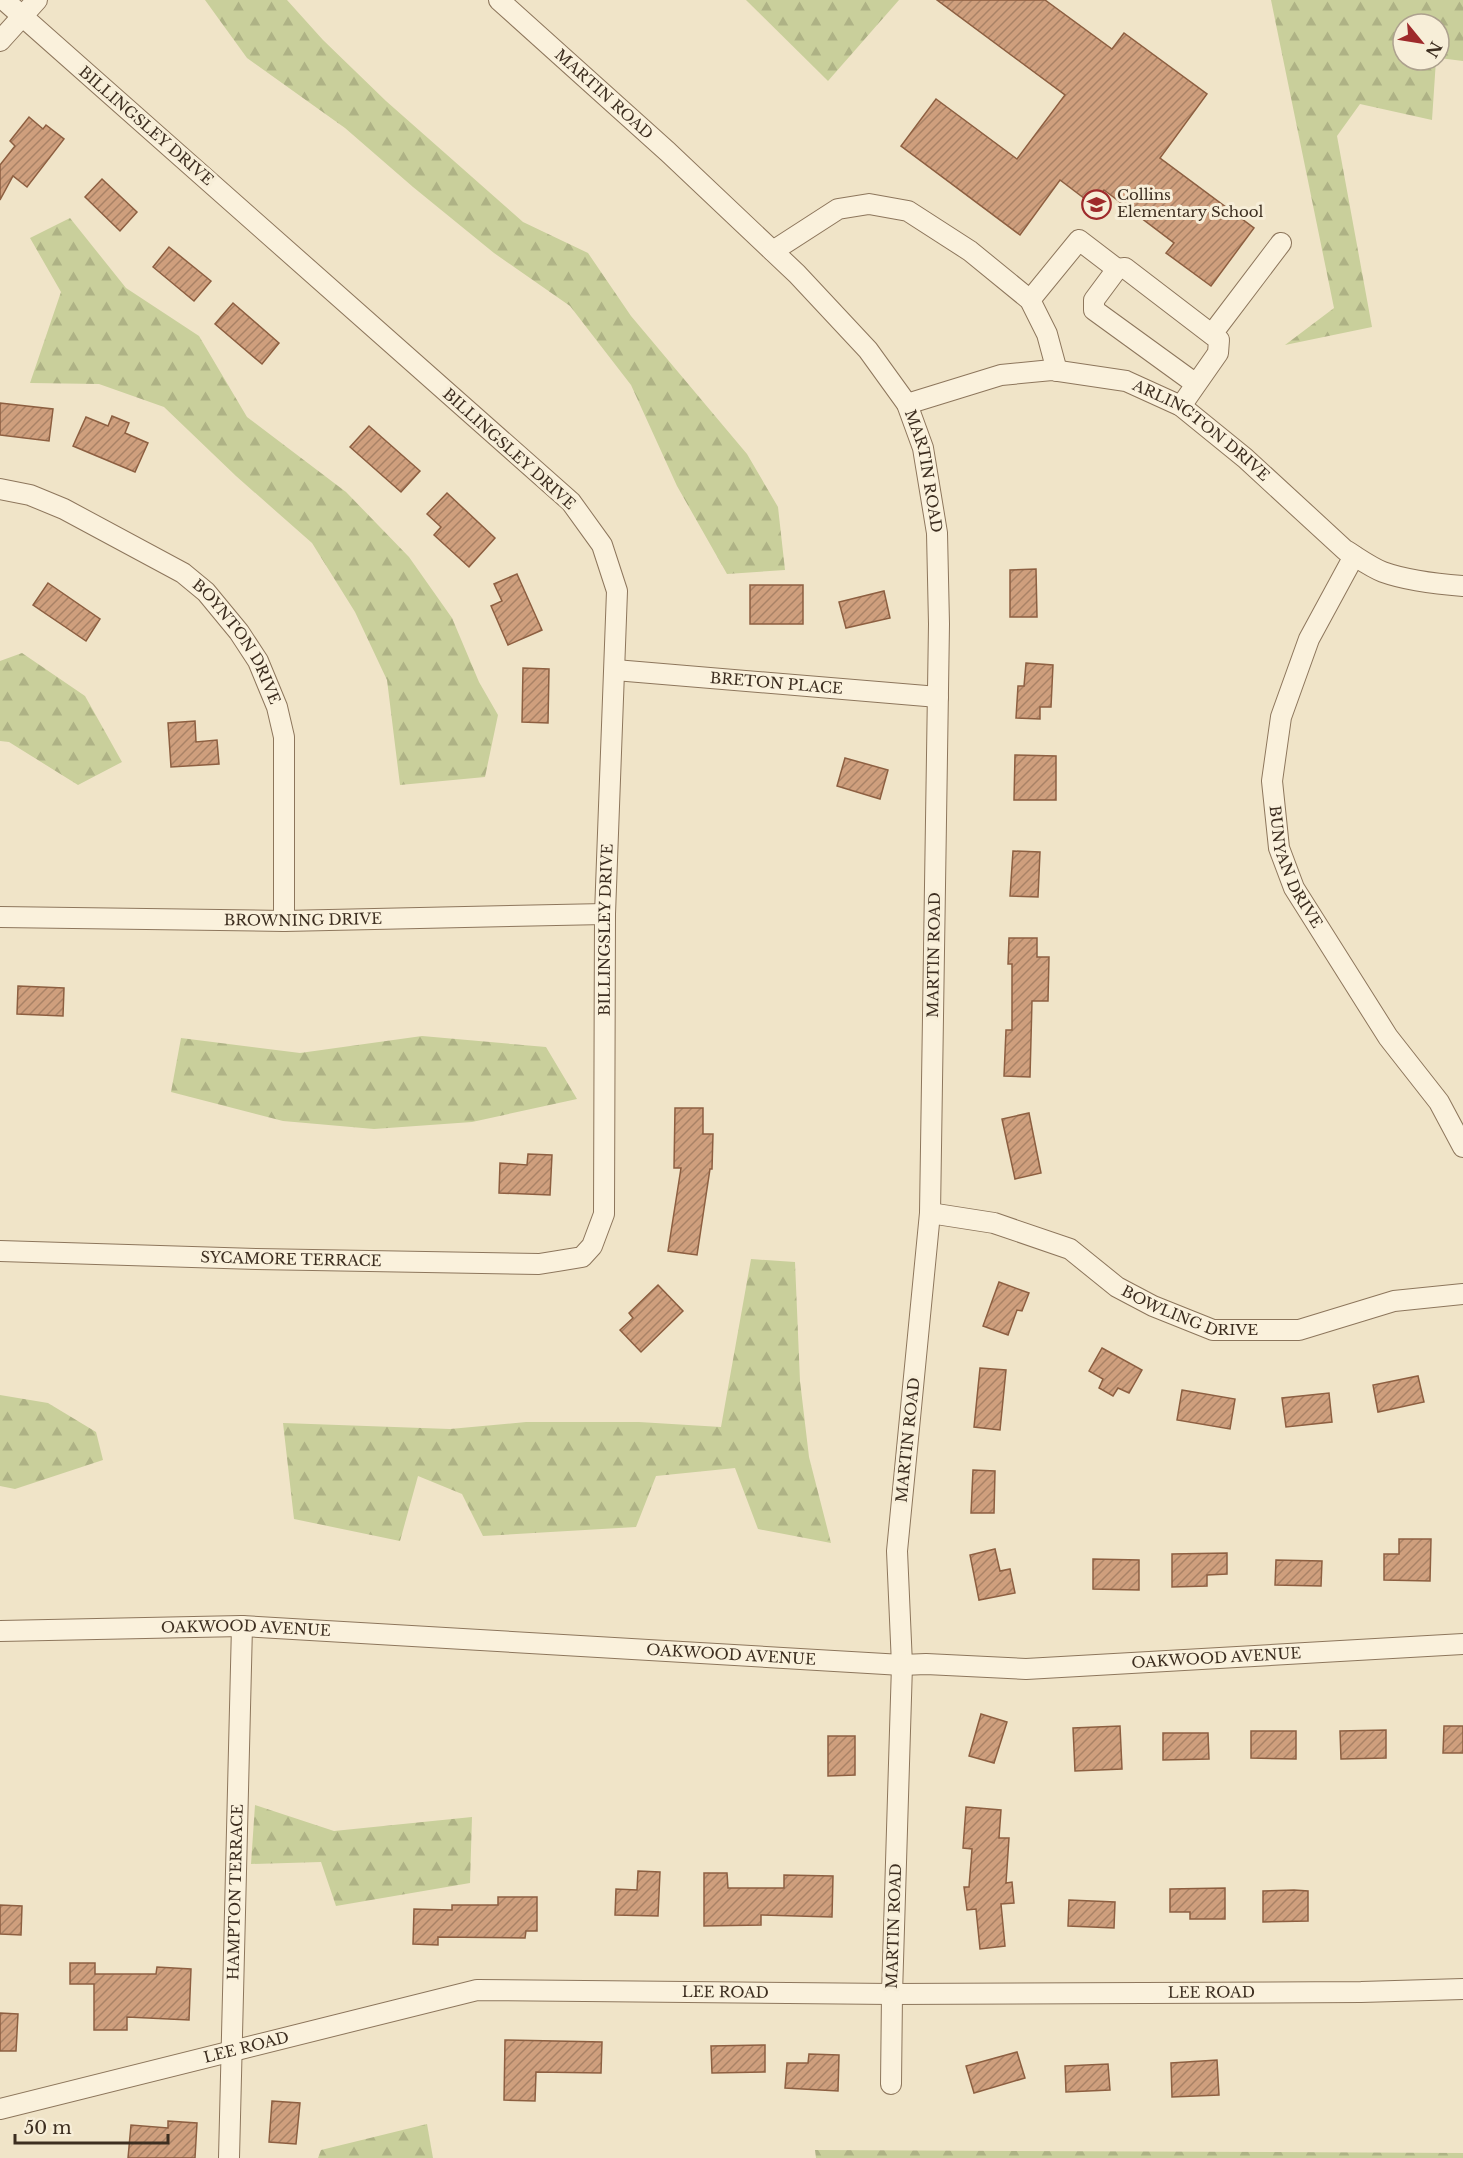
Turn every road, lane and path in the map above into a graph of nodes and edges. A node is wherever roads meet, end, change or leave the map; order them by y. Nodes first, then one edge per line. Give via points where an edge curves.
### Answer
1 (4, 0) edge
2 (37, 0) edge
3 (499, 0) edge
4 (21, 16) junction
5 (0, 41) edge
6 (1281, 243) dead end
7 (773, 251) junction
8 (1117, 269) junction
9 (1030, 300) junction
10 (1212, 334) junction
11 (1057, 371) junction
12 (1196, 384) junction
13 (907, 404) junction
14 (1181, 406) junction
15 (0, 489) edge
16 (1354, 556) junction
17 (1463, 586) edge
18 (615, 670) junction
19 (938, 697) junction
20 (605, 914) junction
21 (0, 917) edge
22 (284, 921) junction
23 (1463, 1148) edge
24 (930, 1213) junction
25 (0, 1251) edge
26 (582, 1257) joint
27 (1463, 1294) edge
28 (242, 1626) junction
29 (0, 1631) edge
30 (1463, 1644) edge
31 (902, 1665) junction
32 (1463, 1989) edge
33 (892, 1994) junction
34 (231, 2050) junction
35 (891, 2084) dead end
36 (0, 2109) edge
37 (229, 2158) edge

1 - 4 street, BILLINGSLEY DRIVE
2 - 4 street
3 - 7 street, MARTIN ROAD
4 - 5 street
4 - 18 street, BILLINGSLEY DRIVE via 571,502 602,544 617,591
6 - 10 street
7 - 9 street via 838,209 869,204 908,211 970,251
7 - 13 street, MARTIN ROAD via 868,351
8 - 9 street via 1079,240
8 - 10 street via 1125,268
8 - 12 street via 1094,300 1094,310
9 - 11 street via 1047,334
10 - 12 street via 1219,340 1218,352
11 - 13 street, ARLINGTON DRIVE via 1001,375
11 - 14 street, ARLINGTON DRIVE via 1126,381
12 - 14 street
13 - 19 street, MARTIN ROAD via 923,448 937,533
14 - 16 street, ARLINGTON DRIVE
15 - 22 street, BOYNTON DRIVE via 30,495 64,509 183,573 206,592 239,632 258,661 277,707 284,737
16 - 17 street, ARLINGTON DRIVE via 1381,572 1433,584
16 - 23 street, BUNYAN DRIVE via 1309,639 1281,717 1272,781 1279,848 1294,888 1388,1037 1438,1102
18 - 19 street, BRETON PLACE
18 - 20 street, BILLINGSLEY DRIVE
19 - 24 street, MARTIN ROAD
20 - 22 street, BROWNING DRIVE
20 - 26 street, BILLINGSLEY DRIVE via 604,1214 592,1246
21 - 22 street, BROWNING DRIVE
24 - 27 street, BOWLING DRIVE via 994,1223 1070,1249 1126,1292 1213,1330 1299,1330 1394,1301
24 - 31 street, MARTIN ROAD via 897,1551
25 - 26 street, SYCAMORE TERRACE via 539,1264
28 - 29 street, OAKWOOD AVENUE
28 - 31 street, OAKWOOD AVENUE
28 - 34 street, HAMPTON TERRACE
30 - 31 street, OAKWOOD AVENUE via 1026,1669
31 - 33 street, MARTIN ROAD
32 - 33 street, LEE ROAD
33 - 34 street, LEE ROAD via 477,1990
33 - 35 street, MARTIN ROAD
34 - 36 street, LEE ROAD
34 - 37 street, HAMPTON TERRACE

